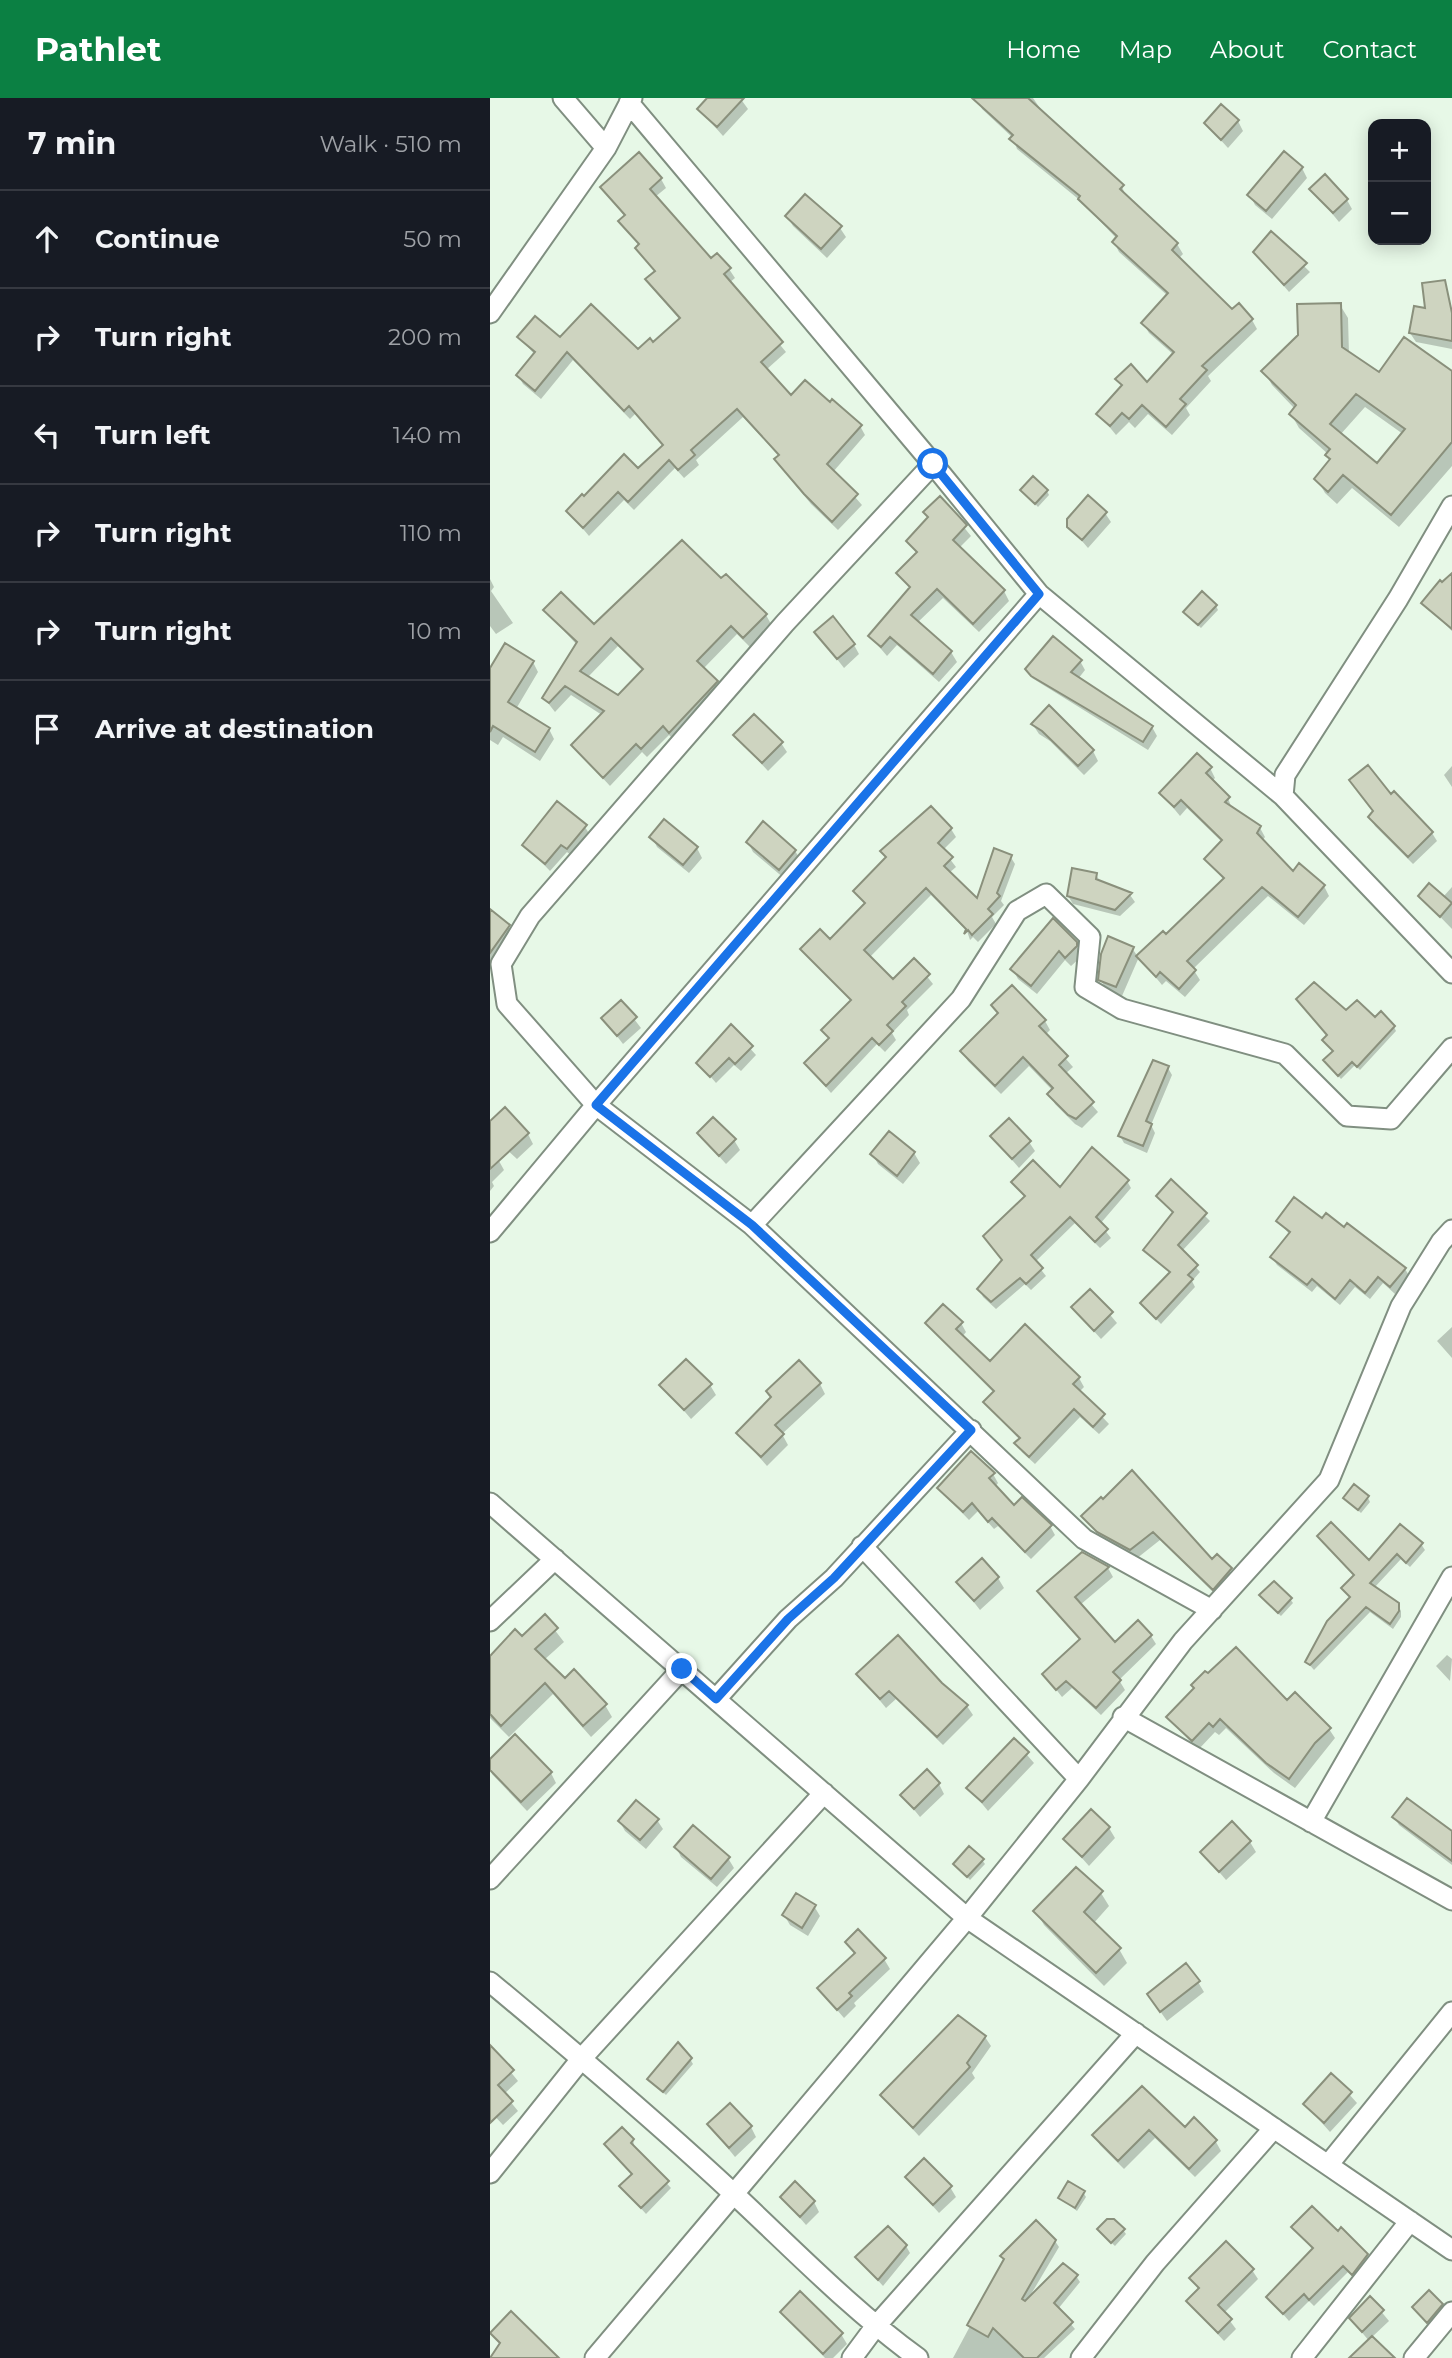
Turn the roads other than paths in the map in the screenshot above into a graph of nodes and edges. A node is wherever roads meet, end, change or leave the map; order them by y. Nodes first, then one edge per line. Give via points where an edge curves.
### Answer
1 (563, 98) edge
2 (630, 101) edge
3 (606, 148) junction
4 (490, 313) edge
5 (933, 464) junction
6 (1452, 506) edge
7 (1039, 594) junction
8 (1283, 796) junction
9 (1452, 973) edge
10 (1452, 1048) edge
11 (596, 1105) junction
12 (752, 1225) junction
13 (1452, 1230) edge
14 (490, 1233) edge
15 (971, 1430) junction
16 (490, 1503) edge
17 (862, 1546) junction
18 (555, 1559) junction
19 (1452, 1577) edge
20 (1212, 1610) junction
21 (490, 1621) edge
22 (682, 1669) junction
23 (716, 1699) junction
24 (1123, 1717) junction
25 (1079, 1779) junction
26 (824, 1793) junction
27 (1311, 1822) junction
28 (490, 1879) edge
29 (1452, 1900) edge
30 (967, 1918) junction
31 (490, 1982) edge
32 (1452, 2012) edge
33 (1136, 2033) junction
34 (582, 2058) junction
35 (1274, 2127) junction
36 (1328, 2165) junction
37 (490, 2173) edge
38 (734, 2193) junction
39 (1410, 2221) junction
40 (1452, 2250) edge
41 (1452, 2312) edge
42 (875, 2327) junction
43 (595, 2358) edge
44 (852, 2358) edge
45 (918, 2358) edge
46 (1081, 2358) edge
47 (1302, 2358) edge
48 (1414, 2358) edge

1 - 3 street
2 - 3 street
2 - 5 street
3 - 4 street
5 - 7 street
5 - 11 street via 785,623 530,916 501,964 507,1004
6 - 8 street via 1285,775
7 - 8 street
7 - 11 street
8 - 9 street
10 - 12 street via 1391,1119 1347,1115 1285,1054 1122,1009 1085,987 1090,937 1046,894 1017,911 961,999
11 - 12 street
11 - 14 street
12 - 15 street
13 - 20 street via 1401,1306 1329,1480
15 - 17 street
15 - 20 street via 1084,1539
16 - 18 street
17 - 23 street
17 - 25 street
18 - 21 street
18 - 22 street
19 - 27 street
20 - 24 street
22 - 23 street
22 - 28 street
23 - 26 street
24 - 25 street
24 - 27 street
25 - 30 street
26 - 30 street
26 - 34 street
27 - 29 street
30 - 33 street
30 - 38 street
31 - 34 street
32 - 36 street
33 - 35 street
33 - 42 street
34 - 37 street
34 - 38 street
35 - 36 street
35 - 46 street via 1155,2263
36 - 39 street
38 - 42 street
38 - 43 street
39 - 40 street
39 - 47 street
41 - 48 street
42 - 44 street
42 - 45 street

